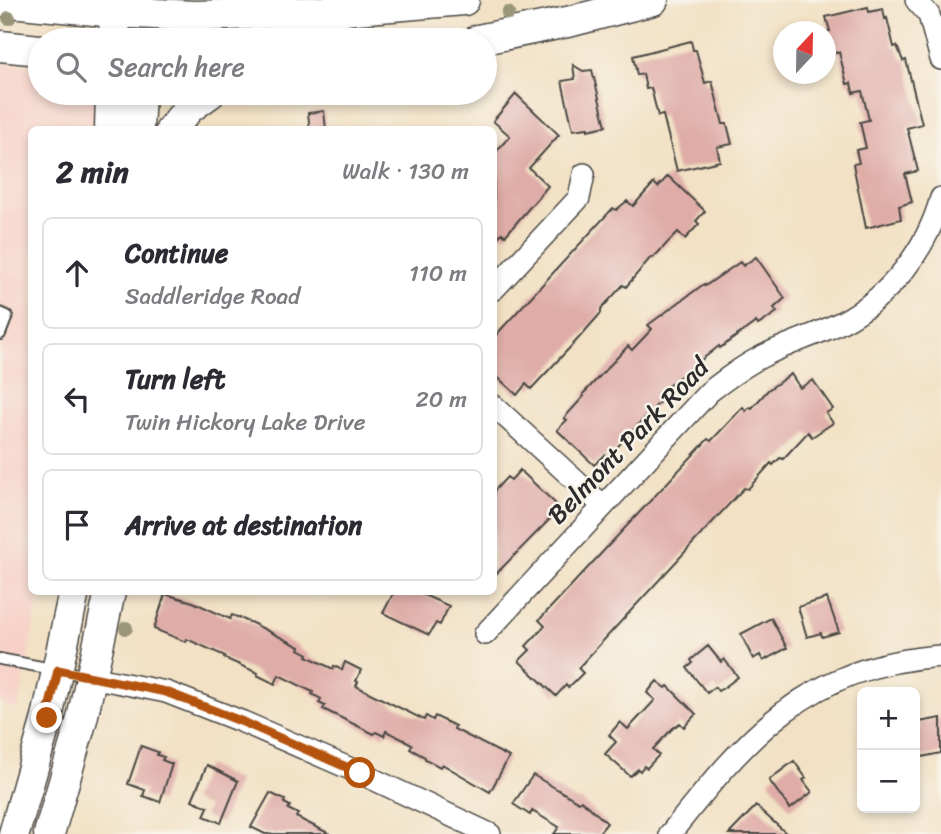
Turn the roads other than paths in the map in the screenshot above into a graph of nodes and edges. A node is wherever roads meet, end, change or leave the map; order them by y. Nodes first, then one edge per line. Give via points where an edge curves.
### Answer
1 (464, 0) edge
2 (653, 0) edge
3 (0, 1) edge
4 (926, 5) edge
5 (115, 18) edge
6 (144, 18) edge
7 (497, 36) edge
8 (939, 37) edge
9 (0, 46) edge
10 (28, 49) edge
11 (941, 59) edge
12 (111, 105) edge
13 (139, 105) edge
14 (193, 105) edge
15 (110, 126) edge
16 (138, 126) edge
17 (174, 126) edge
18 (584, 174) dead end
19 (941, 198) edge
20 (497, 286) edge
21 (0, 313) edge
22 (0, 334) edge
23 (497, 409) edge
24 (602, 505) junction
25 (73, 595) edge
26 (109, 595) edge
27 (485, 634) dead end
28 (941, 656) edge
29 (0, 659) edge
30 (58, 670) junction
31 (91, 677) junction
32 (14, 834) edge
33 (49, 834) edge
34 (490, 834) edge
35 (670, 834) edge

1 - 6 main road via 319,12
2 - 7 main road
3 - 5 main road
4 - 8 street
5 - 6 main road
8 - 11 street
9 - 10 main road
12 - 15 main road
13 - 16 main road
14 - 17 main road
18 - 20 street via 579,198
19 - 24 street, Belmont Park Road via 909,264 882,295 844,321 735,372 709,392
21 - 22 lane via 7,316
23 - 24 street
24 - 27 street, Belmont Park Road
25 - 30 main road
26 - 31 main road
28 - 35 street via 888,663 849,675 778,715 752,737
29 - 30 lane
30 - 31 lane
30 - 32 main road
31 - 33 main road
31 - 34 street via 166,692 243,722

